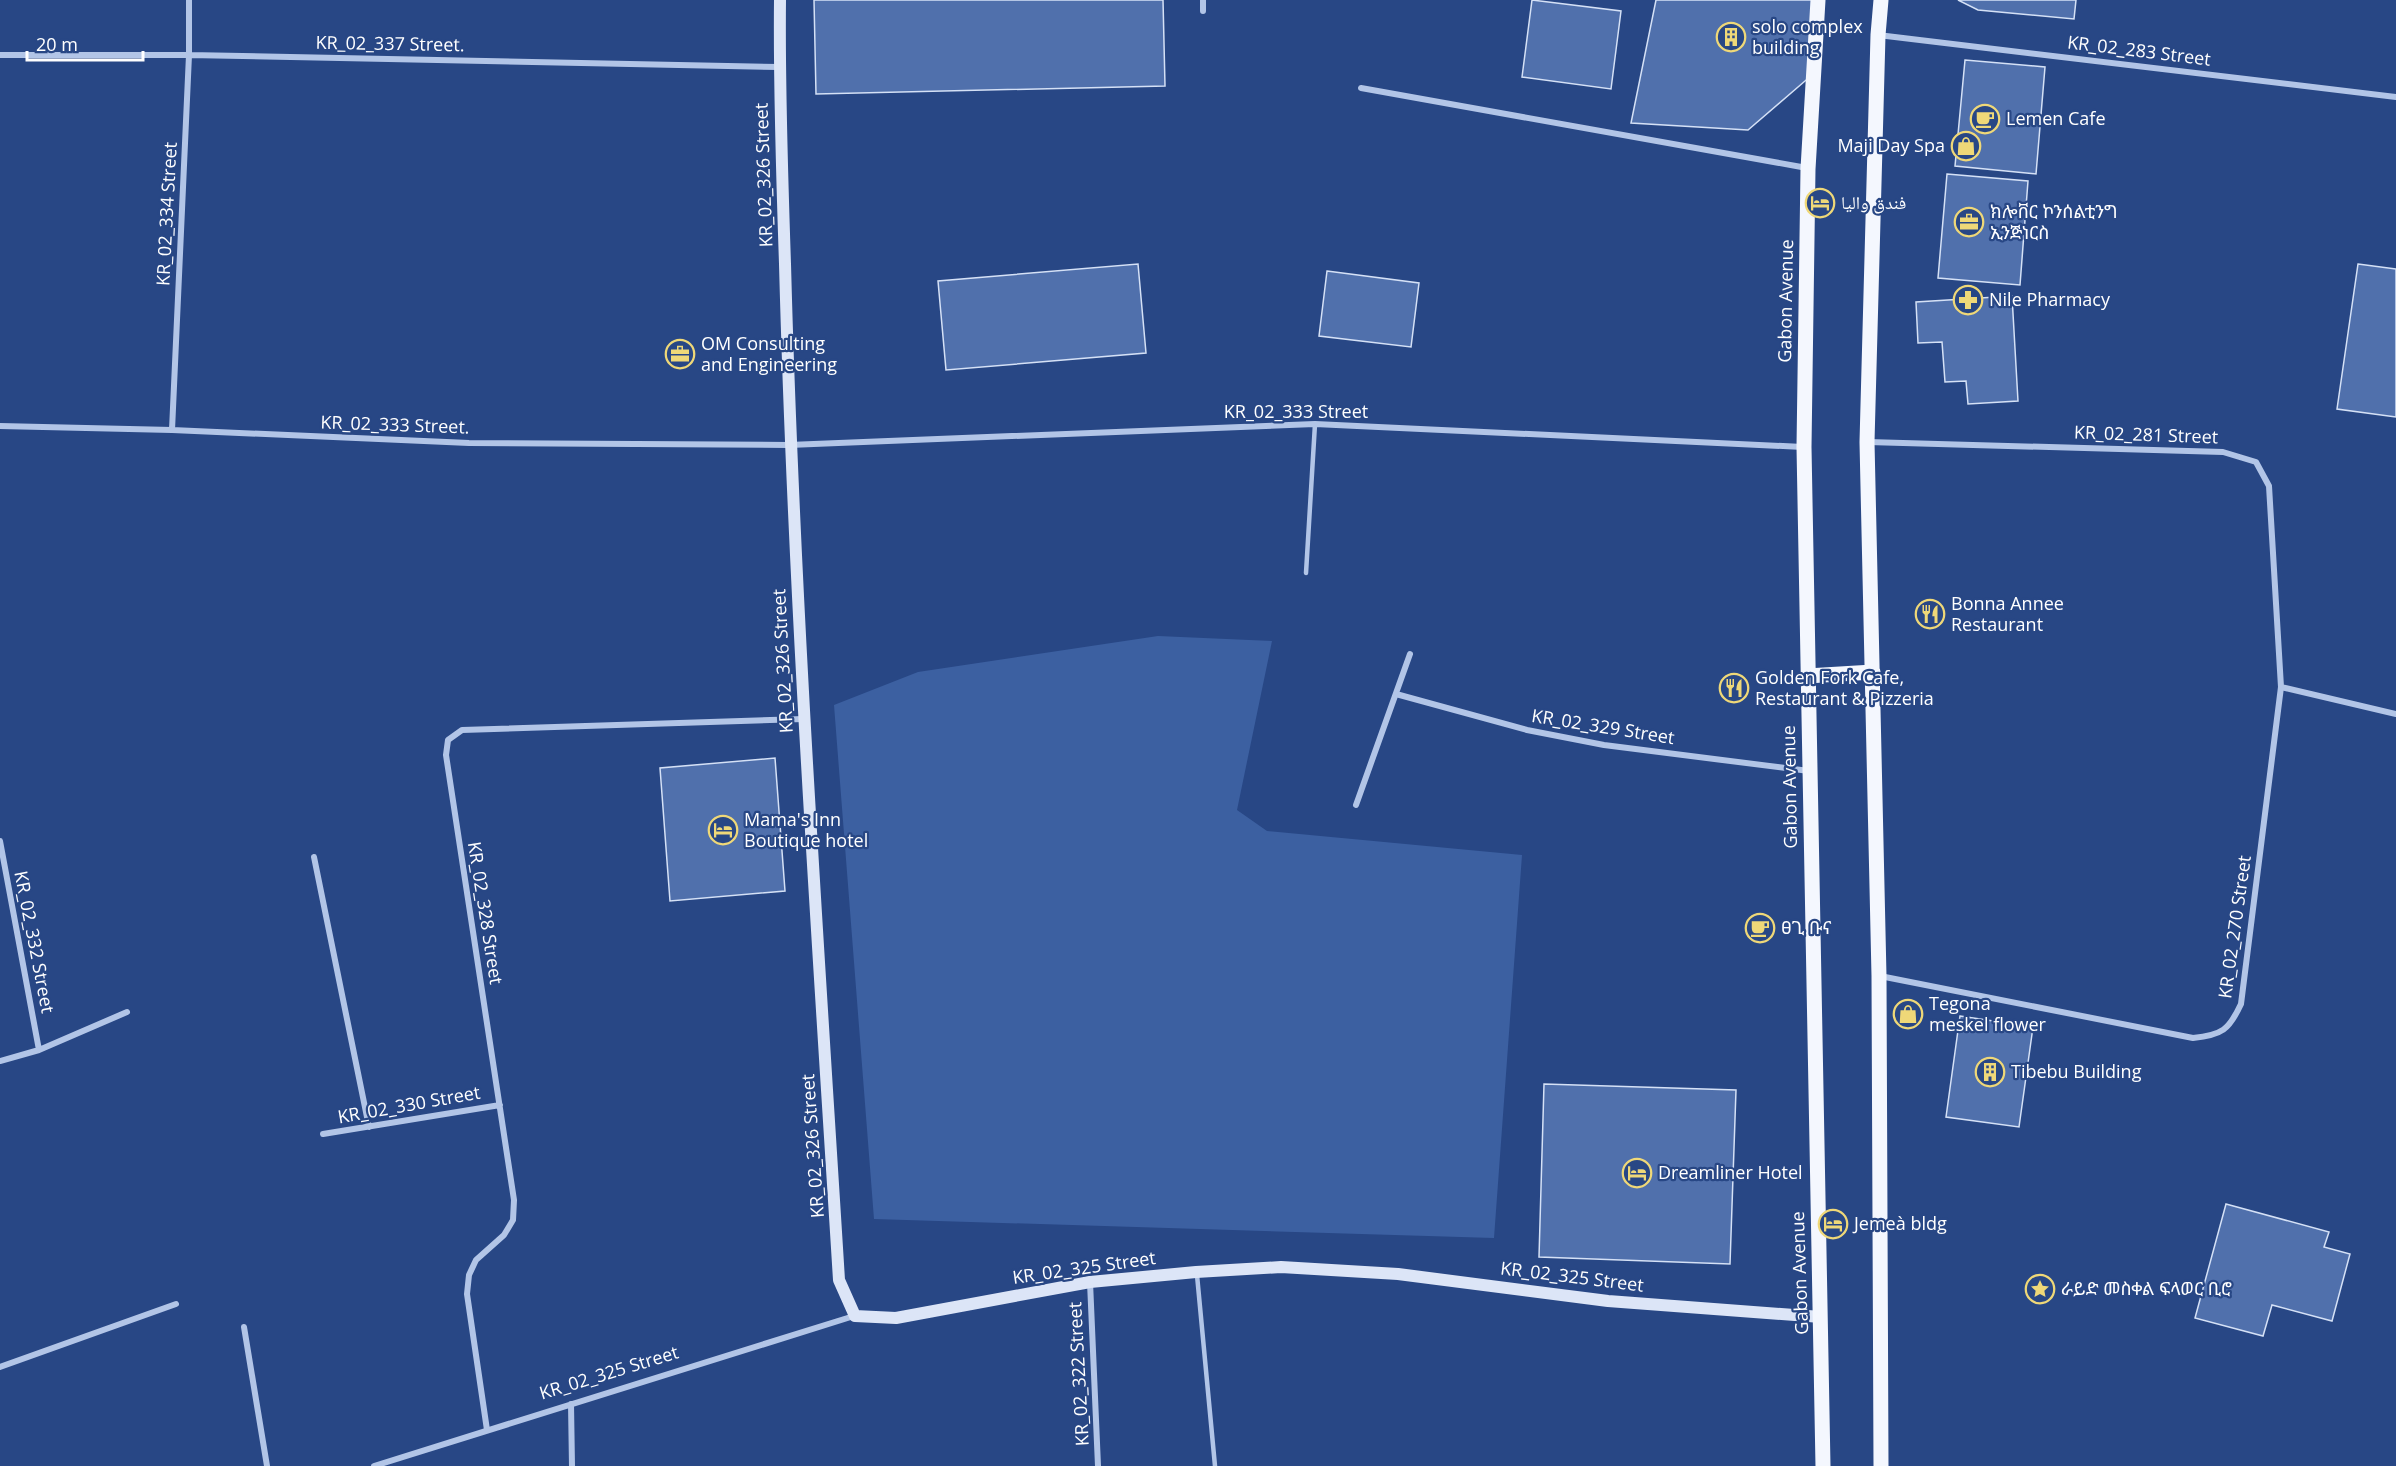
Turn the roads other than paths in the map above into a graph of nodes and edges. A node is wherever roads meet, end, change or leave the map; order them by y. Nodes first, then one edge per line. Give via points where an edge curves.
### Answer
1 (189, 0) edge
2 (780, 0) edge
3 (1203, 0) edge
4 (1818, 0) edge
5 (1881, 0) edge
6 (1203, 11) dead end
7 (1878, 35) junction
8 (0, 55) edge
9 (189, 55) junction
10 (779, 67) junction
11 (1361, 88) dead end
12 (2396, 97) edge
13 (1808, 168) junction
14 (1315, 424) junction
15 (0, 426) edge
16 (172, 430) junction
17 (1867, 442) junction
18 (789, 445) junction
19 (1803, 447) junction
20 (1306, 573) dead end
21 (1410, 654) dead end
22 (1873, 672) junction
23 (1808, 676) junction
24 (2281, 687) junction
25 (1396, 694) junction
26 (2396, 714) edge
27 (804, 719) junction
28 (1809, 771) junction
29 (1356, 805) dead end
30 (0, 840) edge
31 (314, 857) dead end
32 (1879, 976) junction
33 (127, 1012) dead end
34 (39, 1050) junction
35 (0, 1061) edge
36 (500, 1105) junction
37 (369, 1126) junction
38 (323, 1134) dead end
39 (1196, 1272) junction
40 (1090, 1281) junction
41 (176, 1304) dead end
42 (855, 1316) junction
43 (1821, 1317) junction
44 (244, 1327) dead end
45 (0, 1367) edge
46 (571, 1404) junction
47 (487, 1430) junction
48 (267, 1466) edge
49 (374, 1466) edge
50 (572, 1466) edge
51 (1098, 1466) edge
52 (1215, 1466) edge
53 (1823, 1466) edge
54 (1881, 1466) edge

1 - 9 street, KR_02_334 Street
2 - 10 street, KR_02_326 Street
3 - 6 street
4 - 13 main road, Gabon Avenue
5 - 7 main road
7 - 12 street, KR_02_283 Street
7 - 17 main road
8 - 9 street, KR_02_337 Street.
9 - 10 street, KR_02_337 Street.
9 - 16 street, KR_02_334 Street
10 - 18 street, KR_02_326 Street
11 - 13 street
13 - 19 main road, Gabon Avenue
14 - 18 street, KR_02_333 Street
14 - 19 street, KR_02_333 Street
14 - 20 lane
15 - 16 street, KR_02_333 Street.
16 - 18 street, KR_02_333 Street. via 468,443
17 - 22 main road
17 - 24 street, KR_02_281 Street via 2223,452 2256,462 2269,486
18 - 27 street, KR_02_326 Street
19 - 23 main road, Gabon Avenue
21 - 25 street
22 - 23 main road
22 - 32 main road
23 - 28 main road, Gabon Avenue
24 - 26 street
24 - 32 street, KR_02_270 Street via 2241,1004 2232,1024 2215,1036 2193,1038
25 - 28 street, KR_02_329 Street via 1527,730 1604,745
25 - 29 street
27 - 36 street, KR_02_328 Street via 462,730 448,740 446,755
27 - 42 street, KR_02_326 Street via 839,1280
28 - 43 main road, Gabon Avenue
30 - 34 street, KR_02_332 Street
31 - 37 street
32 - 54 main road
33 - 34 street
34 - 35 street
36 - 37 street, KR_02_330 Street
36 - 47 street, KR_02_328 Street via 514,1200 513,1220 504,1235 476,1260 467,1294
37 - 38 street, KR_02_330 Street
39 - 40 street, KR_02_325 Street
39 - 43 street, KR_02_325 Street via 1281,1267 1398,1274 1608,1301
39 - 52 lane
40 - 42 street, KR_02_325 Street via 896,1318
40 - 51 street, KR_02_322 Street
41 - 45 street
42 - 46 street, KR_02_325 Street
43 - 53 main road, Gabon Avenue
44 - 48 street
46 - 47 street, KR_02_325 Street
46 - 50 street
47 - 49 street, KR_02_325 Street

